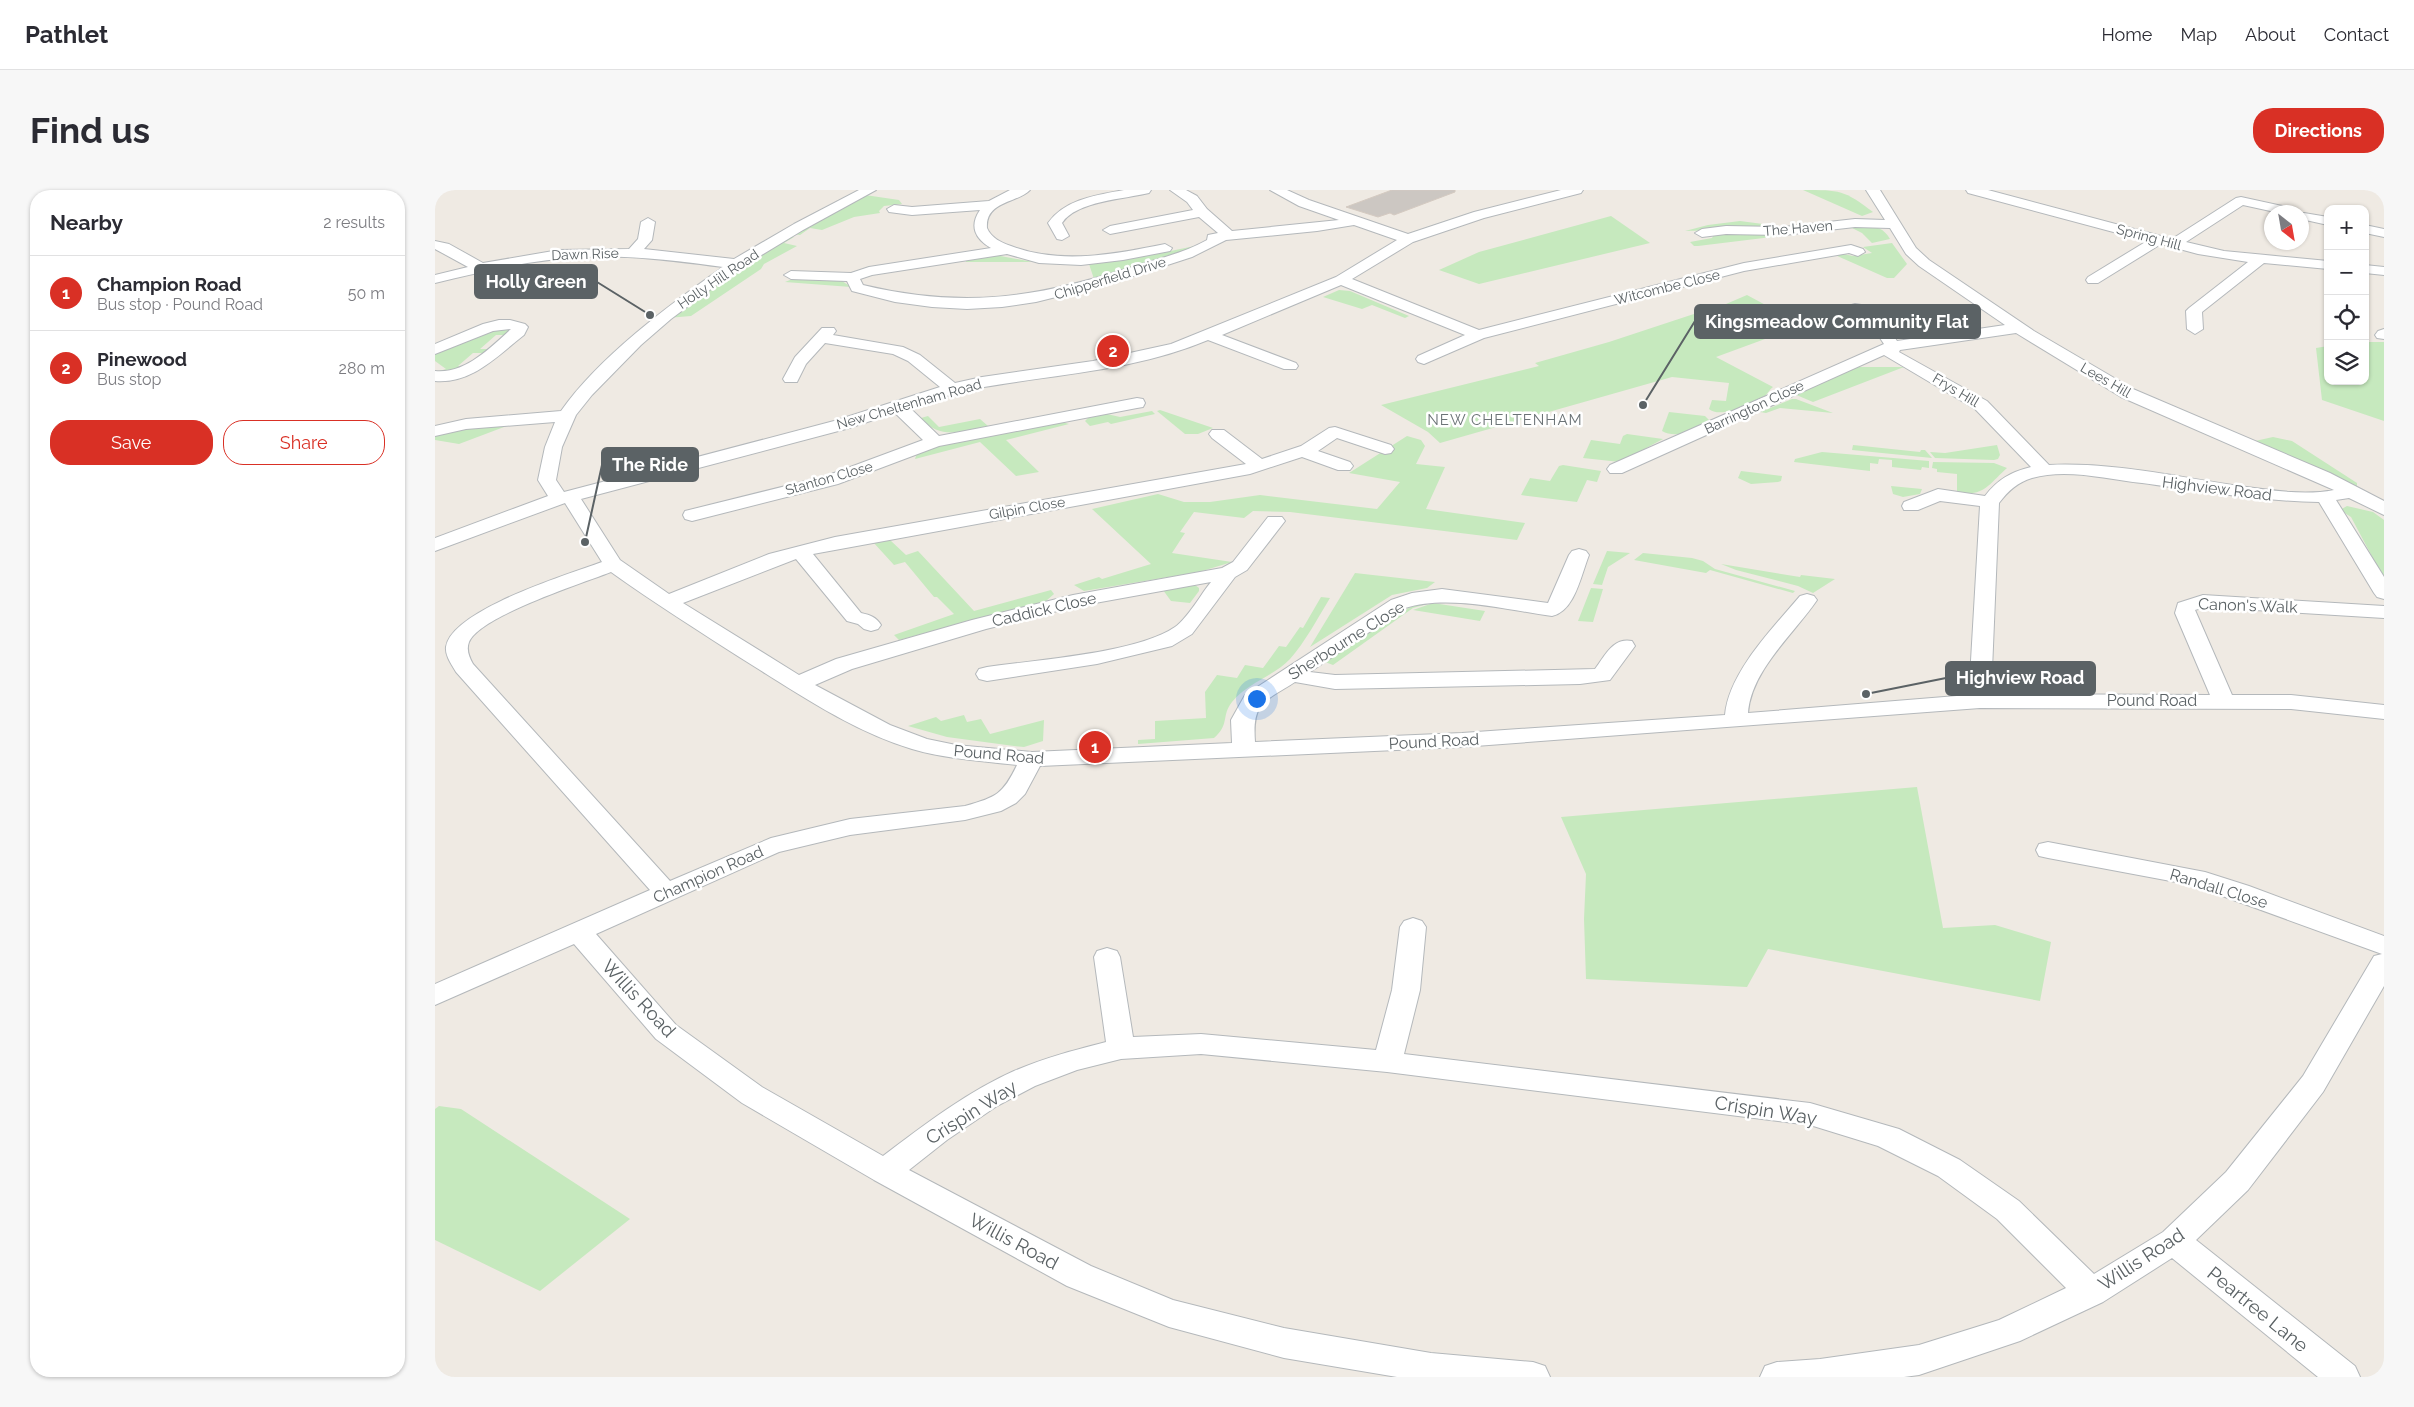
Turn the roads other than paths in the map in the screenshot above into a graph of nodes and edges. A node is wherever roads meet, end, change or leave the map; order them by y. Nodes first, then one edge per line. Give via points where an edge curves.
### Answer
1 (869, 190) edge
2 (1023, 190) edge
3 (1144, 190) edge
4 (1177, 190) edge
5 (1277, 190) edge
6 (1576, 190) edge
7 (1873, 190) edge
8 (1973, 190) edge
9 (992, 205) junction
10 (2264, 206) edge
11 (894, 209) dead end
12 (1202, 212) junction
13 (2309, 217) edge
14 (1352, 220) junction
15 (2324, 220) edge
16 (648, 222) dead end
17 (1895, 224) junction
18 (1110, 230) dead end
19 (2369, 230) edge
20 (1702, 233) dead end
21 (2384, 233) edge
22 (1062, 236) dead end
23 (1223, 236) junction
24 (1408, 239) junction
25 (2158, 240) junction
26 (2174, 244) junction
27 (435, 245) edge
28 (1007, 250) junction
29 (634, 252) junction
30 (1857, 252) dead end
31 (2260, 259) junction
32 (737, 264) junction
33 (2324, 265) edge
34 (479, 267) junction
35 (2369, 269) edge
36 (2384, 271) edge
37 (791, 275) dead end
38 (852, 277) junction
39 (435, 279) edge
40 (1341, 280) junction
41 (2093, 280) dead end
42 (2018, 328) junction
43 (1781, 329) dead end
44 (2195, 329) dead end
45 (1209, 335) junction
46 (1478, 336) junction
47 (1893, 346) junction
48 (435, 349) edge
49 (1424, 359) dead end
50 (1290, 366) dead end
51 (435, 376) edge
52 (791, 379) dead end
53 (952, 389) junction
54 (1137, 403) dead end
55 (897, 405) junction
56 (566, 416) junction
57 (435, 431) edge
58 (1218, 434) dead end
59 (935, 442) junction
60 (1385, 449) dead end
61 (1304, 452) junction
62 (1260, 466) junction
63 (1343, 466) dead end
64 (1616, 469) dead end
65 (2045, 471) junction
66 (2353, 491) junction
67 (2325, 497) junction
68 (565, 498) junction
69 (1990, 502) junction
70 (1911, 506) dead end
71 (2384, 508) edge
72 (692, 515) dead end
73 (1275, 521) dead end
74 (435, 545) edge
75 (801, 552) junction
76 (1579, 555) dead end
77 (613, 564) junction
78 (1228, 573) junction
79 (2384, 593) edge
80 (1807, 600) dead end
81 (667, 602) junction
82 (2384, 612) edge
83 (871, 625) dead end
84 (1624, 646) dead end
85 (987, 674) dead end
86 (1290, 675) junction
87 (798, 684) junction
88 (1980, 700) junction
89 (2223, 700) junction
90 (2384, 712) edge
91 (1736, 721) junction
92 (1243, 749) junction
93 (1032, 759) junction
94 (2048, 850) dead end
95 (666, 892) junction
96 (1413, 927) dead end
97 (578, 931) junction
98 (2384, 946) edge
99 (1107, 957) dead end
100 (2384, 963) edge
101 (435, 994) edge
102 (1121, 1049) junction
103 (1387, 1062) junction
104 (885, 1172) junction
105 (2174, 1241) junction
106 (2091, 1292) junction
107 (1820, 1376) edge
108 (1533, 1377) edge
109 (1777, 1377) edge
110 (2343, 1377) edge

1 - 32 street, Holly Hill Road
2 - 9 street
3 - 22 street via 1074,206 1063,212 1055,223
4 - 12 street via 1193,198
5 - 14 street
6 - 24 street, New Cheltenham Road via 1485,213
7 - 17 street, Lees Hill
8 - 25 street, Spring Hill
9 - 11 street
9 - 28 street via 979,225 982,234
10 - 26 street via 2241,201
12 - 18 street
12 - 23 street via 1226,230
13 - 15 street
14 - 23 street, Chipperfield Drive via 1320,228
14 - 24 street
16 - 29 street via 645,240
17 - 20 street, The Haven
17 - 42 street, Lees Hill via 1911,251 1924,263
19 - 21 street
23 - 28 street, Chipperfield Drive via 1097,260 1050,260 1026,257
23 - 38 street, Chipperfield Drive via 1206,248 1090,286 1034,299 959,304 913,302 857,288
24 - 40 street, New Cheltenham Road
25 - 26 street, Spring Hill
25 - 41 street
26 - 31 street, Spring Hill
27 - 34 street
28 - 38 street, Chipperfield Drive via 869,271
29 - 32 street, Dawn Rise
29 - 34 street, Dawn Rise via 553,255
30 - 46 street, Witcombe Close via 1851,248 1745,267
31 - 33 street, Spring Hill
31 - 44 street via 2195,311
32 - 56 street, Holly Hill Road via 648,330
34 - 39 street, Dawn Rise
35 - 36 street
37 - 38 street, Chipperfield Drive
40 - 45 street, New Cheltenham Road
40 - 46 street
42 - 47 street, Barrington Close
42 - 66 street, Lees Hill via 2145,403
43 - 47 street, Frys Hill via 1855,309 1869,310
45 - 50 street
45 - 53 street, New Cheltenham Road via 1176,348 1139,357
46 - 49 street, Witcombe Close
47 - 64 street, Barrington Close
47 - 65 street, Frys Hill via 1891,354 1981,405
48 - 51 street via 491,327 519,327 518,332 467,372
52 - 53 street via 791,374 825,334 897,350 914,358
53 - 55 street, New Cheltenham Road
54 - 59 street, Stanton Close
55 - 59 street
55 - 68 street, New Cheltenham Road via 831,427
56 - 57 street via 466,424
56 - 68 street, Holly Hill Road via 549,463 547,480
58 - 62 street
59 - 72 street, Stanton Close via 832,480 724,512
60 - 61 street, Gilpin Close via 1335,432
61 - 62 street, Gilpin Close
61 - 63 street
62 - 75 street, Gilpin Close via 893,532
65 - 67 street, Highview Road via 2091,471 2255,494
65 - 69 street, Highview Road via 2005,484
66 - 67 street, Highview Road
66 - 71 street, Lees Hill
67 - 79 street
68 - 74 street, New Cheltenham Road via 523,510
68 - 77 street, Pound Road
69 - 70 street via 1938,495
69 - 88 street
73 - 78 street, Caddick Close via 1240,566
75 - 81 street, Gilpin Close via 776,558
75 - 83 street via 855,617
76 - 86 street, Sherbourne Close via 1558,606 1552,610 1442,595 1419,597 1399,604
77 - 81 street, Pound Road
77 - 95 street via 497,611 464,632 456,654 464,667
78 - 85 street via 1185,630 1165,642 1097,658
78 - 87 street, Caddick Close via 1073,601 979,624 844,664
80 - 91 street via 1766,650 1738,698
81 - 87 street, Pound Road
82 - 89 street, Canon's Walk via 2203,601 2191,603 2185,607 2185,613
84 - 86 street via 1602,675 1580,677 1335,682
86 - 92 street, Sherbourne Close via 1253,700 1242,720
87 - 93 street, Pound Road via 882,730 920,744 956,752
88 - 89 street, Pound Road
88 - 91 street, Pound Road
89 - 90 street, Pound Road via 2291,702
91 - 92 street, Pound Road via 1534,736
92 - 93 street, Pound Road
93 - 95 street, Champion Road via 1017,789 992,806 965,813 850,827 797,839 771,846
94 - 98 street, Randall Close via 2196,878
95 - 97 street, Champion Road
96 - 103 street via 1406,990
97 - 101 street, Champion Road
97 - 104 street, Willis Road via 666,1032 751,1095
99 - 102 street
100 - 105 street, Willis Road via 2313,1084 2237,1181
102 - 103 street, Crispin Way via 1201,1044
102 - 104 street, Crispin Way via 1071,1061 1025,1078 987,1098
103 - 106 street, Crispin Way via 1810,1114 1888,1137 1949,1168 2008,1210
104 - 108 street, Willis Road via 1079,1276 1169,1313 1294,1344 1431,1368
105 - 106 street, Willis Road
105 - 110 street, Peartree Lane
106 - 107 street, Willis Road via 2008,1331 1919,1360
107 - 109 street, Willis Road

